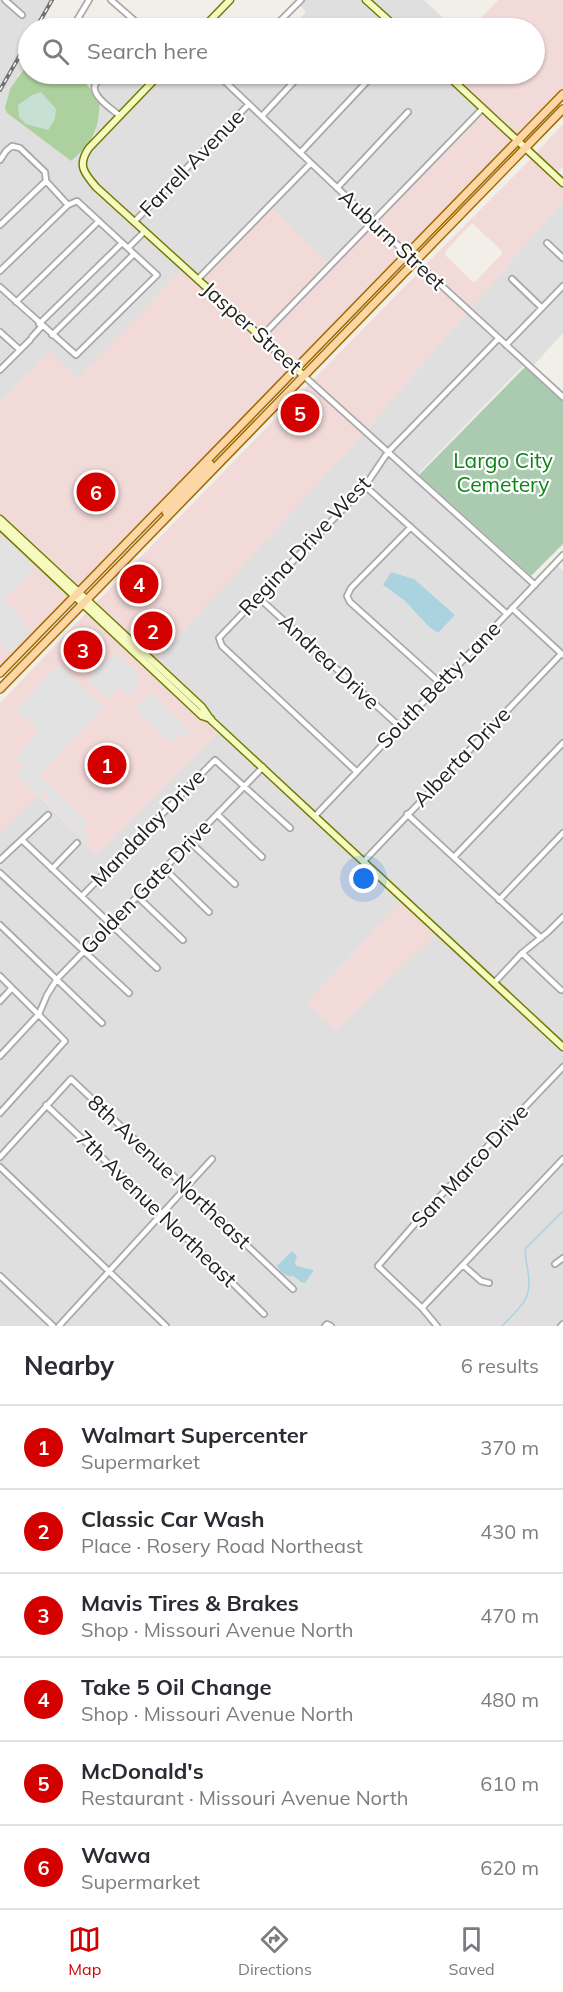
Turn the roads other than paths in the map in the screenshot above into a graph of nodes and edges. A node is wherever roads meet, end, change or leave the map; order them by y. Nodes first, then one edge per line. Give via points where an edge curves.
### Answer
1 (5, 0) edge
2 (89, 0) edge
3 (111, 0) edge
4 (230, 0) edge
5 (301, 0) edge
6 (366, 0) edge
7 (22, 15) dead end
8 (78, 18) edge
9 (132, 18) edge
10 (213, 18) edge
11 (283, 18) edge
12 (386, 18) edge
13 (96, 84) edge
14 (150, 84) edge
15 (228, 84) edge
16 (292, 84) edge
17 (365, 84) edge
18 (457, 84) edge
19 (563, 94) edge
20 (249, 104) junction
21 (483, 108) junction
22 (563, 109) edge
23 (408, 112) dead end
24 (120, 116) junction
25 (262, 116) junction
26 (518, 140) junction
27 (525, 148) junction
28 (300, 153) junction
29 (0, 160) edge
30 (310, 163) junction
31 (46, 181) junction
32 (563, 183) edge
33 (337, 188) junction
34 (68, 205) junction
35 (99, 221) junction
36 (134, 222) junction
37 (372, 222) junction
38 (0, 225) edge
39 (145, 231) junction
40 (123, 243) junction
41 (547, 243) dead end
42 (129, 248) junction
43 (134, 254) junction
44 (406, 254) junction
45 (563, 258) edge
46 (414, 261) junction
47 (0, 272) edge
48 (198, 279) junction
49 (512, 279) dead end
50 (563, 286) edge
51 (0, 287) edge
52 (16, 302) junction
53 (542, 308) junction
54 (41, 325) junction
55 (0, 332) edge
56 (52, 335) junction
57 (261, 337) junction
58 (498, 339) junction
59 (506, 345) junction
60 (20, 350) junction
61 (296, 368) junction
62 (0, 370) edge
63 (304, 376) junction
64 (563, 397) edge
65 (223, 444) junction
66 (388, 452) junction
67 (187, 481) junction
68 (365, 486) junction
69 (191, 492) junction
70 (0, 519) edge
71 (1, 527) edge
72 (411, 527) junction
73 (150, 534) junction
74 (30, 547) junction
75 (563, 555) edge
76 (557, 561) junction
77 (563, 567) edge
78 (534, 585) junction
79 (77, 594) junction
80 (258, 597) junction
81 (84, 602) junction
82 (512, 609) junction
83 (507, 614) junction
84 (562, 655) edge
85 (0, 675) edge
86 (440, 683) junction
87 (0, 689) edge
88 (400, 727) junction
89 (563, 743) edge
90 (263, 767) junction
91 (357, 772) junction
92 (244, 787) junction
93 (218, 814) junction
94 (407, 814) junction
95 (48, 815) dead end
96 (315, 816) junction
97 (290, 828) dead end
98 (563, 833) edge
99 (22, 840) junction
100 (77, 843) dead end
101 (190, 843) junction
102 (262, 857) dead end
103 (454, 857) junction
104 (0, 860) edge
105 (364, 861) junction
106 (52, 869) junction
107 (165, 869) junction
108 (0, 873) edge
109 (235, 884) dead end
110 (82, 896) junction
111 (138, 897) junction
112 (499, 900) junction
113 (209, 912) dead end
114 (563, 917) edge
115 (0, 925) edge
116 (110, 925) junction
117 (541, 938) junction
118 (183, 940) dead end
119 (84, 951) junction
120 (522, 953) junction
121 (157, 968) dead end
122 (0, 976) edge
123 (57, 979) junction
124 (494, 982) junction
125 (12, 988) junction
126 (561, 990) dead end
127 (129, 993) dead end
128 (0, 1001) edge
129 (39, 1014) junction
130 (102, 1023) dead end
131 (563, 1047) edge
132 (0, 1056) edge
133 (563, 1067) edge
134 (46, 1106) junction
135 (0, 1113) edge
136 (0, 1157) edge
137 (212, 1159) dead end
138 (563, 1159) edge
139 (0, 1167) edge
140 (186, 1187) junction
141 (162, 1213) junction
142 (563, 1258) edge
143 (463, 1264) junction
144 (555, 1264) dead end
145 (108, 1271) junction
146 (0, 1276) edge
147 (489, 1283) dead end
148 (293, 1289) dead end
149 (422, 1308) junction
150 (264, 1314) dead end
151 (53, 1326) edge
152 (59, 1326) edge
153 (166, 1326) edge
154 (437, 1326) edge

1 - 7 street
2 - 8 street
3 - 9 street
4 - 10 street
5 - 11 street
6 - 12 street
13 - 24 street via 96,93
14 - 24 street
15 - 20 street, Auburn Street
16 - 25 street
17 - 28 street
18 - 21 street
19 - 26 main road
20 - 25 street, Auburn Street
20 - 36 street, Farrell Avenue
21 - 26 street
21 - 37 street
22 - 27 main road
23 - 33 street
24 - 36 street, Jasper Street via 88,148 82,163 88,178
25 - 28 street, Auburn Street
26 - 27 street
26 - 44 main road
27 - 32 street
27 - 46 main road
28 - 30 street, Auburn Street
29 - 31 street via 12,146 20,148 45,172
30 - 33 street, Auburn Street
30 - 48 street
31 - 34 street
31 - 38 street
33 - 37 street, Auburn Street
34 - 35 street via 77,201
34 - 47 street
35 - 40 street
35 - 52 street
36 - 39 street, Jasper Street
37 - 44 street, Auburn Street
37 - 57 street
39 - 42 street
39 - 48 street, Jasper Street
40 - 42 street
40 - 54 street
41 - 45 street
42 - 43 street
43 - 56 street
43 - 56 street via 157,275 76,355
44 - 46 street, Auburn Street
44 - 61 main road
46 - 58 street, Auburn Street
46 - 63 main road
48 - 57 street, Jasper Street
49 - 53 street
50 - 53 street
51 - 52 street
52 - 54 street
53 - 59 street
54 - 56 street
54 - 60 street
55 - 60 street
57 - 61 street, Jasper Street
58 - 59 street, Auburn Street
58 - 66 street, Regina Drive West
59 - 64 street, Auburn Street
60 - 62 street
61 - 63 street, Jasper Street
61 - 65 main road
63 - 66 street, Jasper Street
63 - 69 main road
65 - 67 main road
65 - 69 main road via 194,481
66 - 68 street, Regina Drive West
66 - 78 street, Jasper Street
67 - 73 main road via 184,491
67 - 79 main road
68 - 72 street
68 - 80 street, Regina Drive West
69 - 73 main road
70 - 74 street
71 - 74 street
71 - 79 street
72 - 83 street
72 - 86 street via 347,596
73 - 81 main road
74 - 79 street
75 - 76 street, South Betty Lane
76 - 77 street
76 - 78 street, South Betty Lane
78 - 82 street, South Betty Lane
79 - 81 street
79 - 85 main road
80 - 88 street, Andrea Drive
80 - 91 street, Regina Drive West via 219,638 222,646
81 - 87 main road
81 - 90 street
82 - 83 street, South Betty Lane
82 - 84 street
83 - 86 street, South Betty Lane
84 - 94 street, Alberta Drive
86 - 88 street, South Betty Lane
88 - 91 street, South Betty Lane
89 - 103 street
90 - 92 street, Golden Gate Drive
90 - 96 street
91 - 96 street, South Betty Lane
92 - 93 street, Golden Gate Drive
92 - 97 street
92 - 110 street, Mandalay Drive via 214,760
93 - 101 street, Golden Gate Drive
93 - 102 street
94 - 103 street
94 - 105 street, Alberta Drive
95 - 99 street
96 - 105 street
98 - 112 street
99 - 104 street
99 - 106 street
100 - 106 street
101 - 107 street, Golden Gate Drive
101 - 109 street
103 - 112 street
105 - 124 street
106 - 110 street
107 - 111 street, Golden Gate Drive
107 - 113 street
108 - 119 street
110 - 116 street
111 - 116 street, Golden Gate Drive
111 - 118 street
112 - 117 street
114 - 117 street
115 - 123 street
116 - 119 street, Golden Gate Drive
116 - 121 street
117 - 120 street
119 - 123 street, Golden Gate Drive
119 - 127 street
120 - 124 street
120 - 126 street
122 - 125 street
123 - 129 street, Golden Gate Drive
123 - 130 street
124 - 131 street
125 - 128 street
125 - 129 street
129 - 132 street, Golden Gate Drive
129 - 135 street via 65,1041
133 - 149 street, San Marco Drive via 378,1266
134 - 136 street
134 - 140 street, 8th Avenue Northeast via 71,1079
134 - 141 street, 7th Avenue Northeast
137 - 140 street
138 - 143 street
139 - 145 street
140 - 141 street
140 - 148 street, 8th Avenue Northeast
141 - 145 street
141 - 150 street, 7th Avenue Northeast
142 - 144 street
143 - 147 street via 481,1281
143 - 149 street
145 - 152 street
145 - 153 street
146 - 151 street
149 - 154 street

